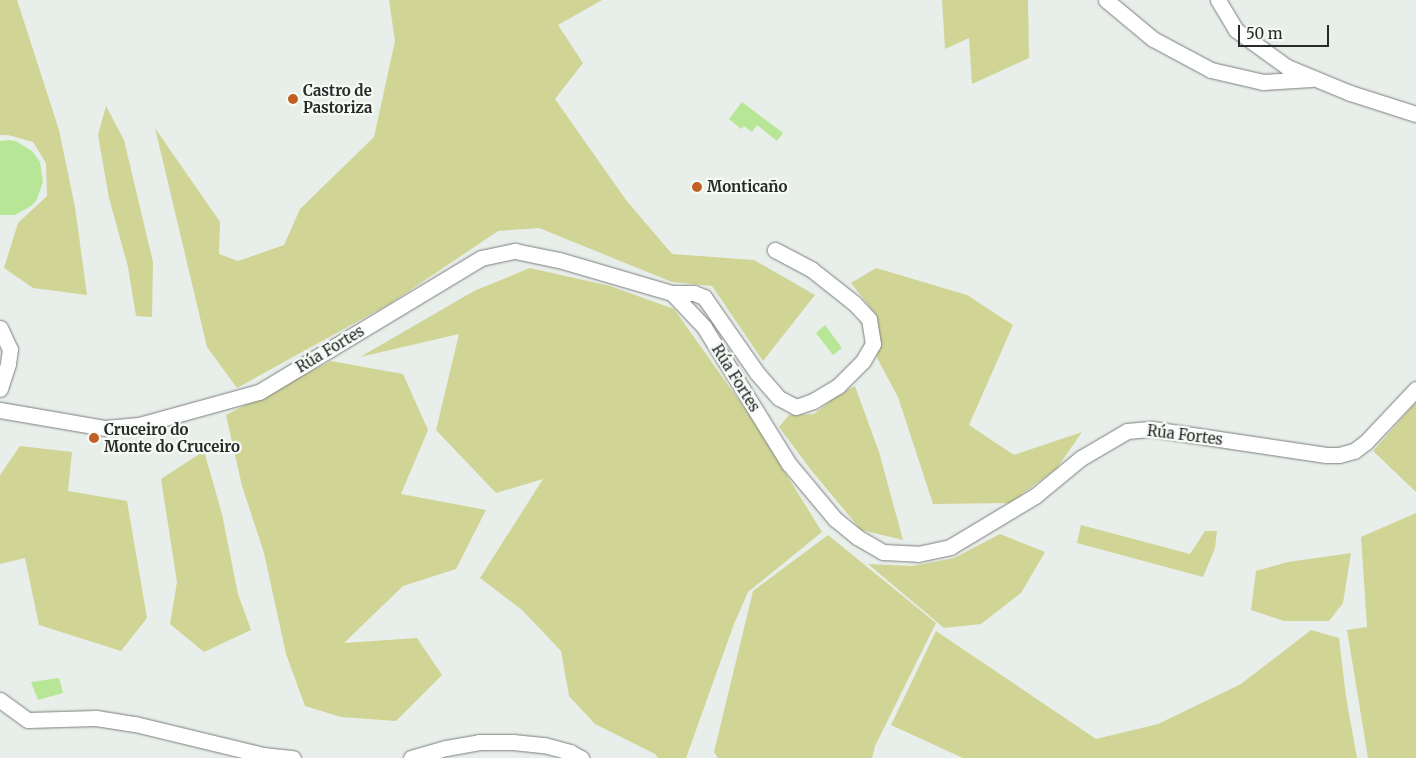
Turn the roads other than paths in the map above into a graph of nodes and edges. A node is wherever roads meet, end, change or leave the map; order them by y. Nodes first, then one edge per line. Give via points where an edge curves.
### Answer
1 (1106, 0) edge
2 (1218, 0) edge
3 (1316, 78) junction
4 (1416, 114) edge
5 (775, 250) dead end
6 (672, 293) junction
7 (0, 328) edge
8 (0, 389) edge
9 (1416, 389) edge
10 (0, 410) edge
11 (0, 700) edge
12 (293, 758) edge
13 (411, 758) edge
14 (581, 758) edge

1 - 3 street via 1153,39 1211,70 1263,82
2 - 3 street via 1236,30 1287,67
3 - 4 street
5 - 6 street via 811,269 869,319 872,344 863,362 838,386 813,401 796,408 779,398 757,373 704,297 694,293
6 - 9 street, Rúa Fortes via 704,327 789,464 835,519 883,552 918,554 950,547 1035,496 1081,458 1127,431 1152,428 1340,455 1354,451 1366,442
6 - 10 street, Rúa Fortes via 559,260 515,251 481,258 259,392 139,426 105,428
7 - 8 street via 10,349
11 - 12 street via 28,720 96,718 163,730 263,755
13 - 14 street via 479,742 544,745

